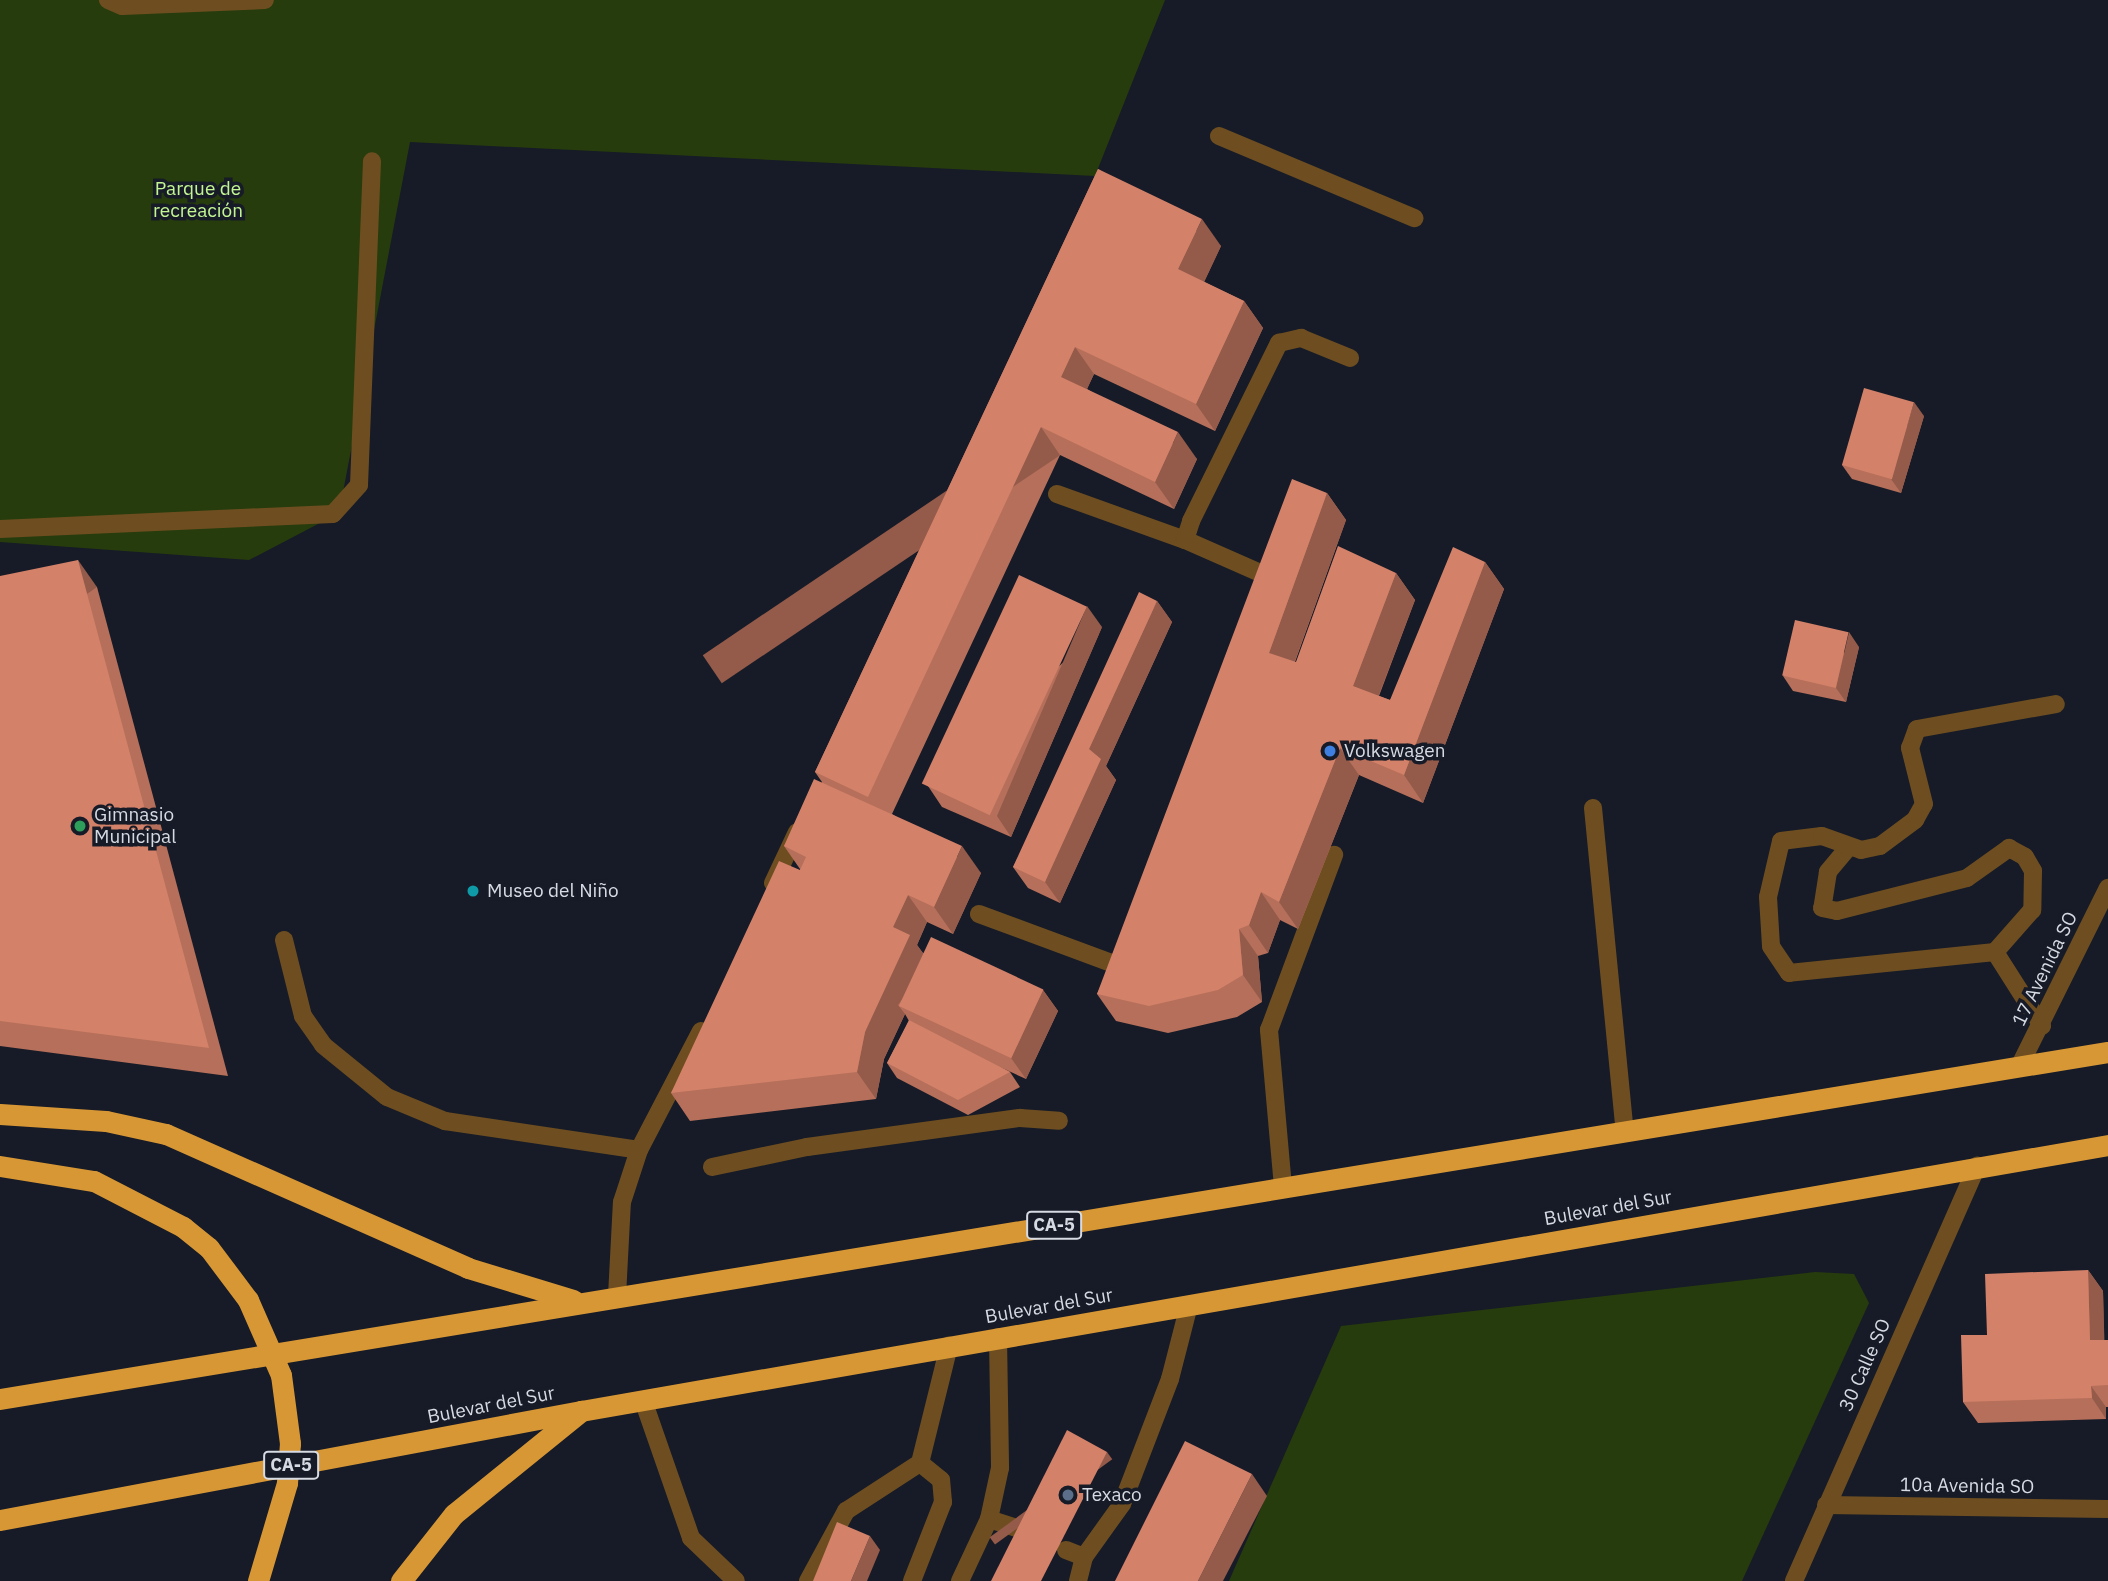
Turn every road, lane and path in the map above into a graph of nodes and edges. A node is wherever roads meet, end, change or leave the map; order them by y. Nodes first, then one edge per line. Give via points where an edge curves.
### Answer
1 (108, 0) edge
2 (265, 0) edge
3 (1219, 136) dead end
4 (372, 161) dead end
5 (1414, 218) dead end
6 (1350, 358) dead end
7 (1057, 494) dead end
8 (0, 529) edge
9 (1185, 540) junction
10 (1258, 572) edge
11 (2056, 704) dead end
12 (1592, 808) dead end
13 (808, 810) edge
14 (1847, 849) junction
15 (1334, 855) dead end
16 (2108, 888) edge
17 (767, 896) edge
18 (979, 914) dead end
19 (284, 940) dead end
20 (1995, 952) junction
21 (1109, 962) edge
22 (708, 1018) edge
23 (2042, 1026) junction
24 (2108, 1052) edge
25 (2019, 1067) junction
26 (0, 1114) edge
27 (1059, 1121) dead end
28 (1625, 1132) junction
29 (2108, 1145) edge
30 (639, 1150) junction
31 (0, 1166) edge
32 (1977, 1166) junction
33 (712, 1167) dead end
34 (1283, 1187) junction
35 (617, 1296) junction
36 (582, 1303) junction
37 (1189, 1305) junction
38 (998, 1337) junction
39 (949, 1346) junction
40 (0, 1399) edge
41 (643, 1400) junction
42 (581, 1411) junction
43 (920, 1463) junction
44 (1826, 1505) junction
45 (2108, 1509) edge
46 (989, 1519) junction
47 (0, 1520) edge
48 (1024, 1531) edge
49 (1066, 1550) dead end
50 (1084, 1557) junction
51 (258, 1581) edge
52 (401, 1581) edge
53 (736, 1581) edge
54 (808, 1581) edge
55 (912, 1581) edge
56 (960, 1581) edge
57 (1079, 1581) edge
58 (1794, 1581) edge

1 - 2 street via 122,6
3 - 5 street
4 - 8 street via 359,485 333,514
6 - 9 street via 1301,338 1279,343
7 - 9 street
9 - 10 street
11 - 14 street via 1917,729 1910,748 1924,804 1915,820 1881,846
12 - 28 street
13 - 17 street
14 - 20 street via 1828,872 1822,908 1837,911 1967,878 2009,848 2025,857 2033,871 2032,910
14 - 20 street via 1822,836 1797,836 1775,849 1770,934 1783,970
15 - 34 street via 1269,1030
16 - 23 street, 17 Avenida SO
18 - 21 street
19 - 30 street via 303,1016 323,1045 387,1097 445,1121
20 - 23 street
22 - 30 street
23 - 25 street, 17 Avenida SO
24 - 25 highway, CA-5
25 - 28 highway, CA-5
26 - 36 highway via 106,1121 179,1139 468,1268
27 - 33 street via 980,1124
28 - 34 highway, CA-5
29 - 32 highway, Bulevar del Sur / CA-5
30 - 35 street via 622,1202
31 - 51 highway, bridge via 94,1181 183,1227 209,1248 248,1300 285,1397 287,1483
32 - 37 highway, Bulevar del Sur / CA-5
32 - 44 street, 30 Calle SO
34 - 35 highway, CA-5
35 - 36 highway, CA-5
36 - 40 highway, CA-5
37 - 38 highway, Bulevar del Sur / CA-5
37 - 50 street via 1170,1378 1122,1504
38 - 39 highway, Bulevar del Sur / CA-5
38 - 46 street via 1000,1468
39 - 41 highway, Bulevar del Sur / CA-5
39 - 43 street
41 - 42 highway, Bulevar del Sur / CA-5
41 - 53 street via 691,1538
42 - 47 highway, Bulevar del Sur / CA-5
42 - 52 highway via 454,1514
43 - 54 street via 846,1511
43 - 55 street via 941,1480 943,1502
44 - 45 street, 10a Avenida SO
44 - 58 street, 30 Calle SO
46 - 48 street
46 - 56 street
49 - 50 street
50 - 57 street

